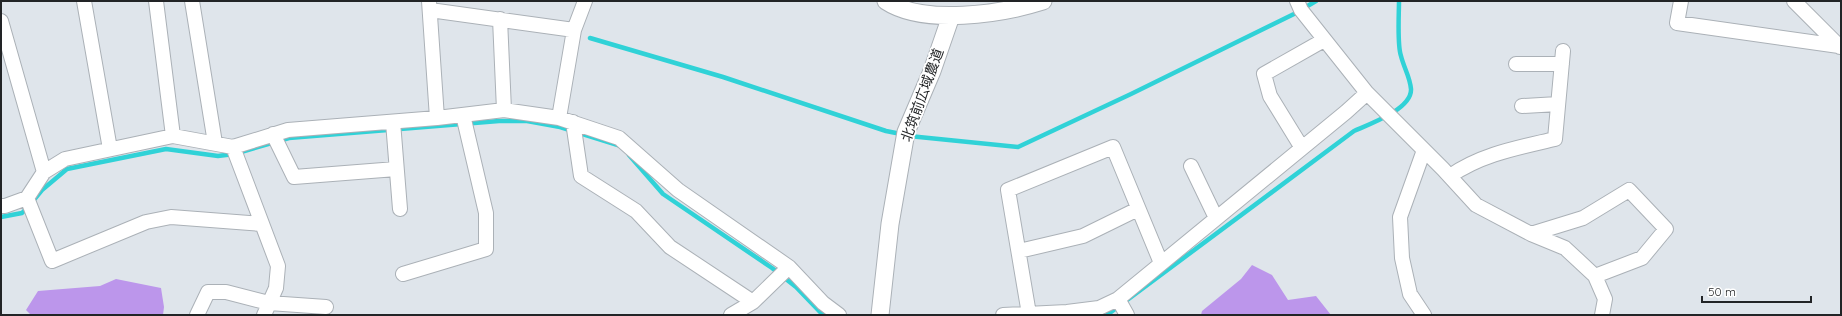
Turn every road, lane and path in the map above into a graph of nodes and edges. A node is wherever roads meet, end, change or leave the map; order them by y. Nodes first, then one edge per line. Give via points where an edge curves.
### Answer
1 (84, 1) edge
2 (156, 1) edge
3 (192, 1) edge
4 (585, 1) edge
5 (886, 1) edge
6 (1043, 1) edge
7 (1297, 1) edge
8 (1681, 1) edge
9 (1794, 1) edge
10 (430, 6) edge
11 (951, 16) junction
12 (500, 19) junction
13 (1, 21) edge
14 (574, 30) junction
15 (1324, 40) junction
16 (1840, 47) edge
17 (1516, 64) dead end
18 (1366, 93) junction
19 (1558, 104) junction
20 (1522, 106) dead end
21 (504, 110) junction
22 (463, 115) junction
23 (436, 118) junction
24 (559, 118) junction
25 (392, 122) junction
26 (573, 122) junction
27 (273, 134) junction
28 (173, 136) junction
29 (215, 143) junction
30 (233, 147) junction
31 (1302, 148) junction
32 (110, 149) junction
33 (1424, 150) junction
34 (1191, 166) dead end
35 (396, 169) junction
36 (44, 172) junction
37 (1450, 176) junction
38 (27, 198) junction
39 (1, 206) edge
40 (400, 209) dead end
41 (1138, 209) junction
42 (1216, 218) junction
43 (262, 224) junction
44 (1531, 234) junction
45 (1019, 251) junction
46 (1161, 263) junction
47 (789, 267) junction
48 (403, 274) dead end
49 (1595, 276) junction
50 (1118, 299) junction
51 (752, 302) junction
52 (326, 307) dead end
53 (267, 309) edge
54 (1029, 314) junction
55 (197, 315) edge
56 (731, 315) edge
57 (839, 315) edge
58 (880, 315) edge
59 (1003, 315) edge
60 (1127, 315) edge
61 (1424, 315) edge
62 (1602, 315) edge

1 - 32 street
2 - 28 street
3 - 29 street
4 - 14 street
5 - 11 street via 923,13
6 - 11 street via 1022,8
7 - 15 street
8 - 16 street via 1678,23
9 - 16 street
10 - 12 street
10 - 23 street
11 - 58 street, 北筑前広域農道 via 932,71 906,132 890,224
12 - 14 street
12 - 21 street
13 - 36 street
14 - 24 street
15 - 18 street
15 - 31 street via 1264,74 1270,96
17 - 19 street via 1562,57
18 - 31 street
18 - 33 street
19 - 20 street
19 - 37 street via 1555,140 1490,155 1466,164
21 - 22 street
21 - 24 street
22 - 23 street
22 - 48 street via 486,213 486,249
23 - 25 street
24 - 26 street
25 - 27 street via 288,130
25 - 35 street
26 - 47 street via 619,138 678,190
26 - 51 street via 581,176 636,211 670,247
27 - 30 street
27 - 35 street via 294,177
28 - 29 street
28 - 32 street
29 - 30 street
30 - 43 street
31 - 42 street
32 - 36 street via 65,158
33 - 37 street
33 - 61 street via 1400,216 1402,258 1410,294
34 - 42 street
35 - 40 street
36 - 38 street
37 - 44 street via 1476,205
38 - 39 street
38 - 43 street via 52,262 146,222 171,217
41 - 45 street via 1083,236
41 - 45 street via 1113,147 1008,190
41 - 46 street
42 - 46 street
43 - 53 street via 278,266 276,288
44 - 49 street via 1565,248
44 - 49 street via 1583,218 1629,190 1666,229 1642,258
45 - 54 street
46 - 50 street
47 - 51 street
47 - 57 street via 823,304
49 - 62 street via 1605,299
50 - 54 street via 1099,308
50 - 60 street
51 - 56 street
52 - 53 street
53 - 55 street via 226,292 208,292
54 - 59 street

